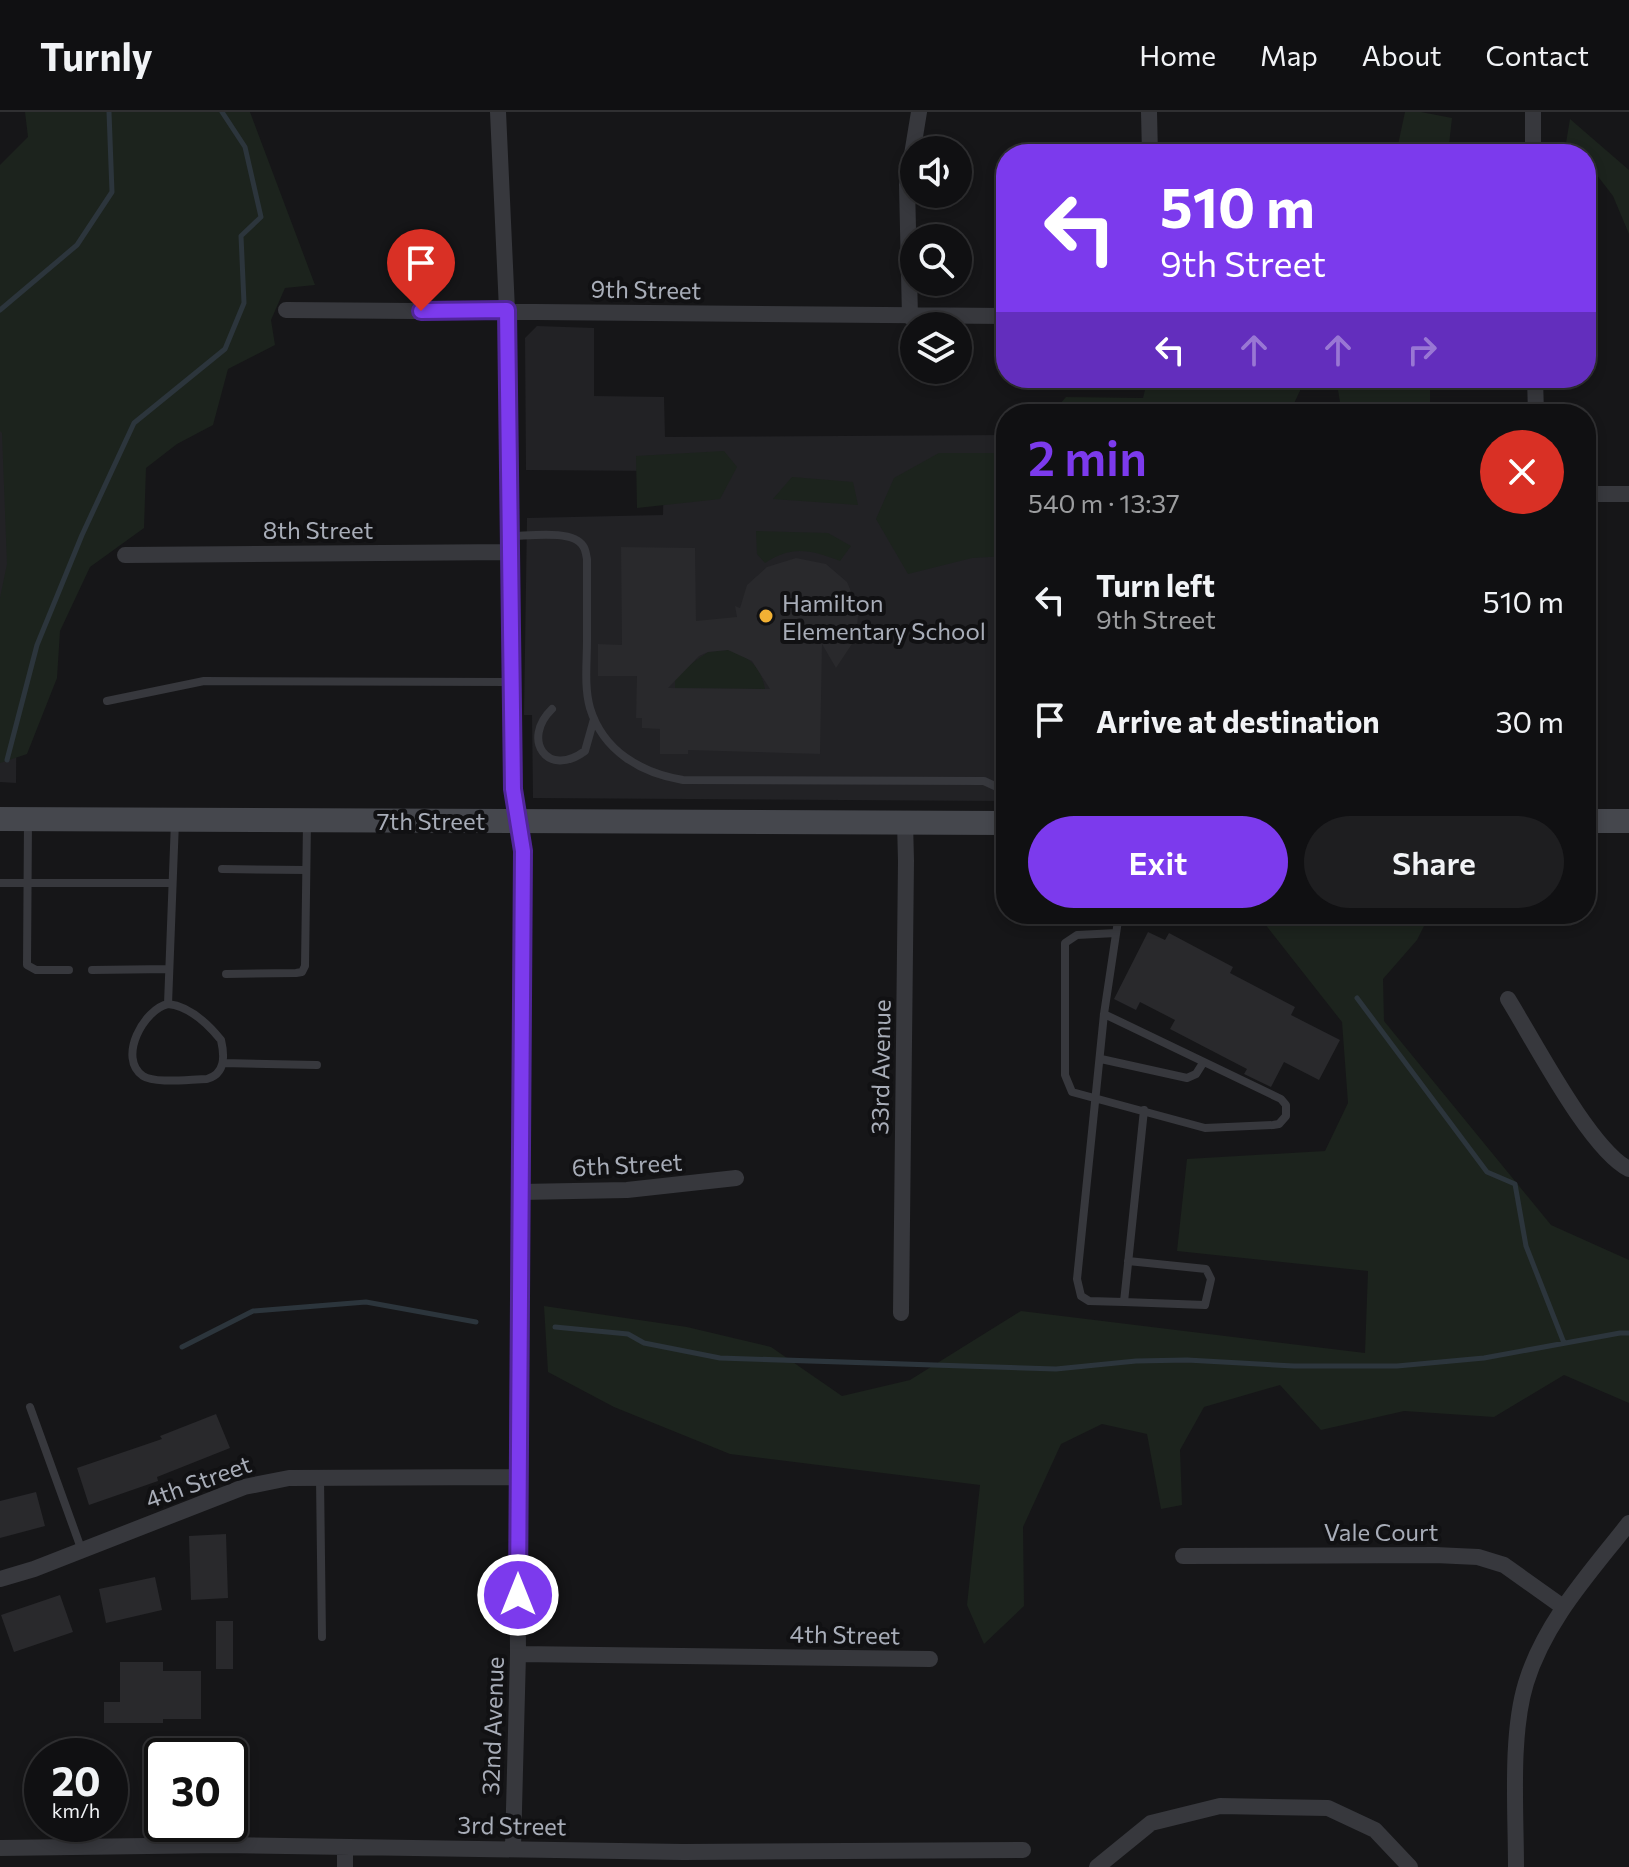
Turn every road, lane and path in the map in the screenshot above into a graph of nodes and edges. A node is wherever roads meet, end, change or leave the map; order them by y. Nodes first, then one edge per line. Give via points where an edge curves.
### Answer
1 (498, 112) edge
2 (919, 112) edge
3 (1149, 112) edge
4 (1533, 112) edge
5 (1150, 144) edge
6 (1533, 144) edge
7 (286, 310) dead end
8 (507, 310) junction
9 (910, 312) edge
10 (972, 316) edge
11 (996, 316) edge
12 (900, 317) edge
13 (1596, 494) edge
14 (1629, 494) edge
15 (511, 544) junction
16 (125, 555) dead end
17 (512, 682) junction
18 (107, 701) dead end
19 (552, 709) dead end
20 (594, 718) junction
21 (996, 787) edge
22 (0, 819) edge
23 (28, 819) junction
24 (175, 820) junction
25 (307, 820) junction
26 (1596, 821) edge
27 (1629, 821) edge
28 (518, 822) junction
29 (905, 822) junction
30 (996, 822) edge
31 (222, 869) dead end
32 (306, 870) junction
33 (0, 883) edge
34 (27, 883) junction
35 (172, 883) junction
36 (1117, 924) edge
37 (1116, 933) junction
38 (169, 969) junction
39 (69, 970) dead end
40 (92, 970) dead end
41 (226, 974) dead end
42 (1508, 999) dead end
43 (168, 1004) junction
44 (1104, 1014) junction
45 (1101, 1059) junction
46 (223, 1063) junction
47 (1203, 1063) junction
48 (317, 1065) dead end
49 (1097, 1098) junction
50 (1144, 1110) junction
51 (1629, 1169) edge
52 (736, 1178) dead end
53 (521, 1192) junction
54 (1128, 1261) junction
55 (1124, 1302) junction
56 (901, 1313) dead end
57 (30, 1407) dead end
58 (517, 1477) junction
59 (320, 1478) junction
60 (1629, 1523) edge
61 (82, 1551) junction
62 (1183, 1556) dead end
63 (0, 1579) edge
64 (1563, 1607) junction
65 (322, 1637) dead end
66 (518, 1654) junction
67 (930, 1659) dead end
68 (345, 1847) junction
69 (0, 1848) edge
70 (513, 1848) junction
71 (1023, 1850) dead end
72 (683, 1859) edge
73 (345, 1867) edge
74 (1097, 1867) edge
75 (1410, 1867) edge
76 (1516, 1867) edge

1 - 8 street, 32nd Avenue
2 - 9 street via 907,185
3 - 5 street
4 - 6 street
7 - 8 street, 9th Street
8 - 12 street, 9th Street
8 - 15 street, 32nd Avenue
10 - 11 street, 9th Street
13 - 14 street
15 - 16 street, 8th Street
15 - 17 street, 32nd Avenue
15 - 20 lane via 548,535 574,538 583,546 587,684
17 - 18 lane via 204,681
17 - 28 street, 32nd Avenue
19 - 20 lane via 538,726 537,738 540,749 557,762 585,751
20 - 21 lane via 623,757 659,776 984,781
22 - 23 street, 7th Street
23 - 24 street, 7th Street
23 - 34 lane
24 - 25 street, 7th Street
24 - 35 lane
25 - 28 street, 7th Street
25 - 32 lane
26 - 27 street
28 - 29 street, 7th Street
28 - 53 street, 32nd Avenue via 523,851
29 - 30 street, 7th Street
29 - 56 street, 33rd Avenue
31 - 32 lane
32 - 41 lane via 302,972
33 - 34 lane
34 - 35 lane
34 - 39 lane via 27,965
35 - 38 lane
36 - 37 lane
37 - 44 lane
37 - 49 lane via 1077,935 1065,943 1064,951 1065,1075 1072,1092
38 - 40 lane
38 - 43 lane
42 - 51 street via 1591,1134 1612,1159
43 - 46 lane via 178,1005 214,1031 221,1040
43 - 46 lane via 152,1012 134,1042 142,1075 207,1079 219,1073
44 - 45 lane
44 - 47 lane
45 - 47 lane via 1187,1078
45 - 49 lane
46 - 48 lane
47 - 50 lane via 1281,1099 1286,1105 1283,1120 1205,1128
49 - 50 lane
49 - 55 lane via 1078,1289 1089,1301
50 - 54 lane
52 - 53 street, 6th Street via 627,1190
53 - 58 street, 32nd Avenue
54 - 55 lane
54 - 55 lane via 1206,1269 1211,1279 1205,1305
57 - 61 lane
58 - 59 street, 4th Street
58 - 66 street, 32nd Avenue
59 - 61 street, 4th Street via 244,1487
59 - 65 lane
60 - 64 street
61 - 63 street, 4th Street
62 - 64 street, Vale Court via 1478,1557 1504,1565
64 - 76 street via 1535,1660 1519,1716
66 - 67 street, 4th Street
66 - 70 street, 32nd Avenue
68 - 69 street, 3rd Street
68 - 70 street, 3rd Street
68 - 73 street
70 - 72 street, 3rd Street
71 - 72 street, 3rd Street
74 - 75 street via 1151,1823 1220,1806 1328,1808 1375,1830

